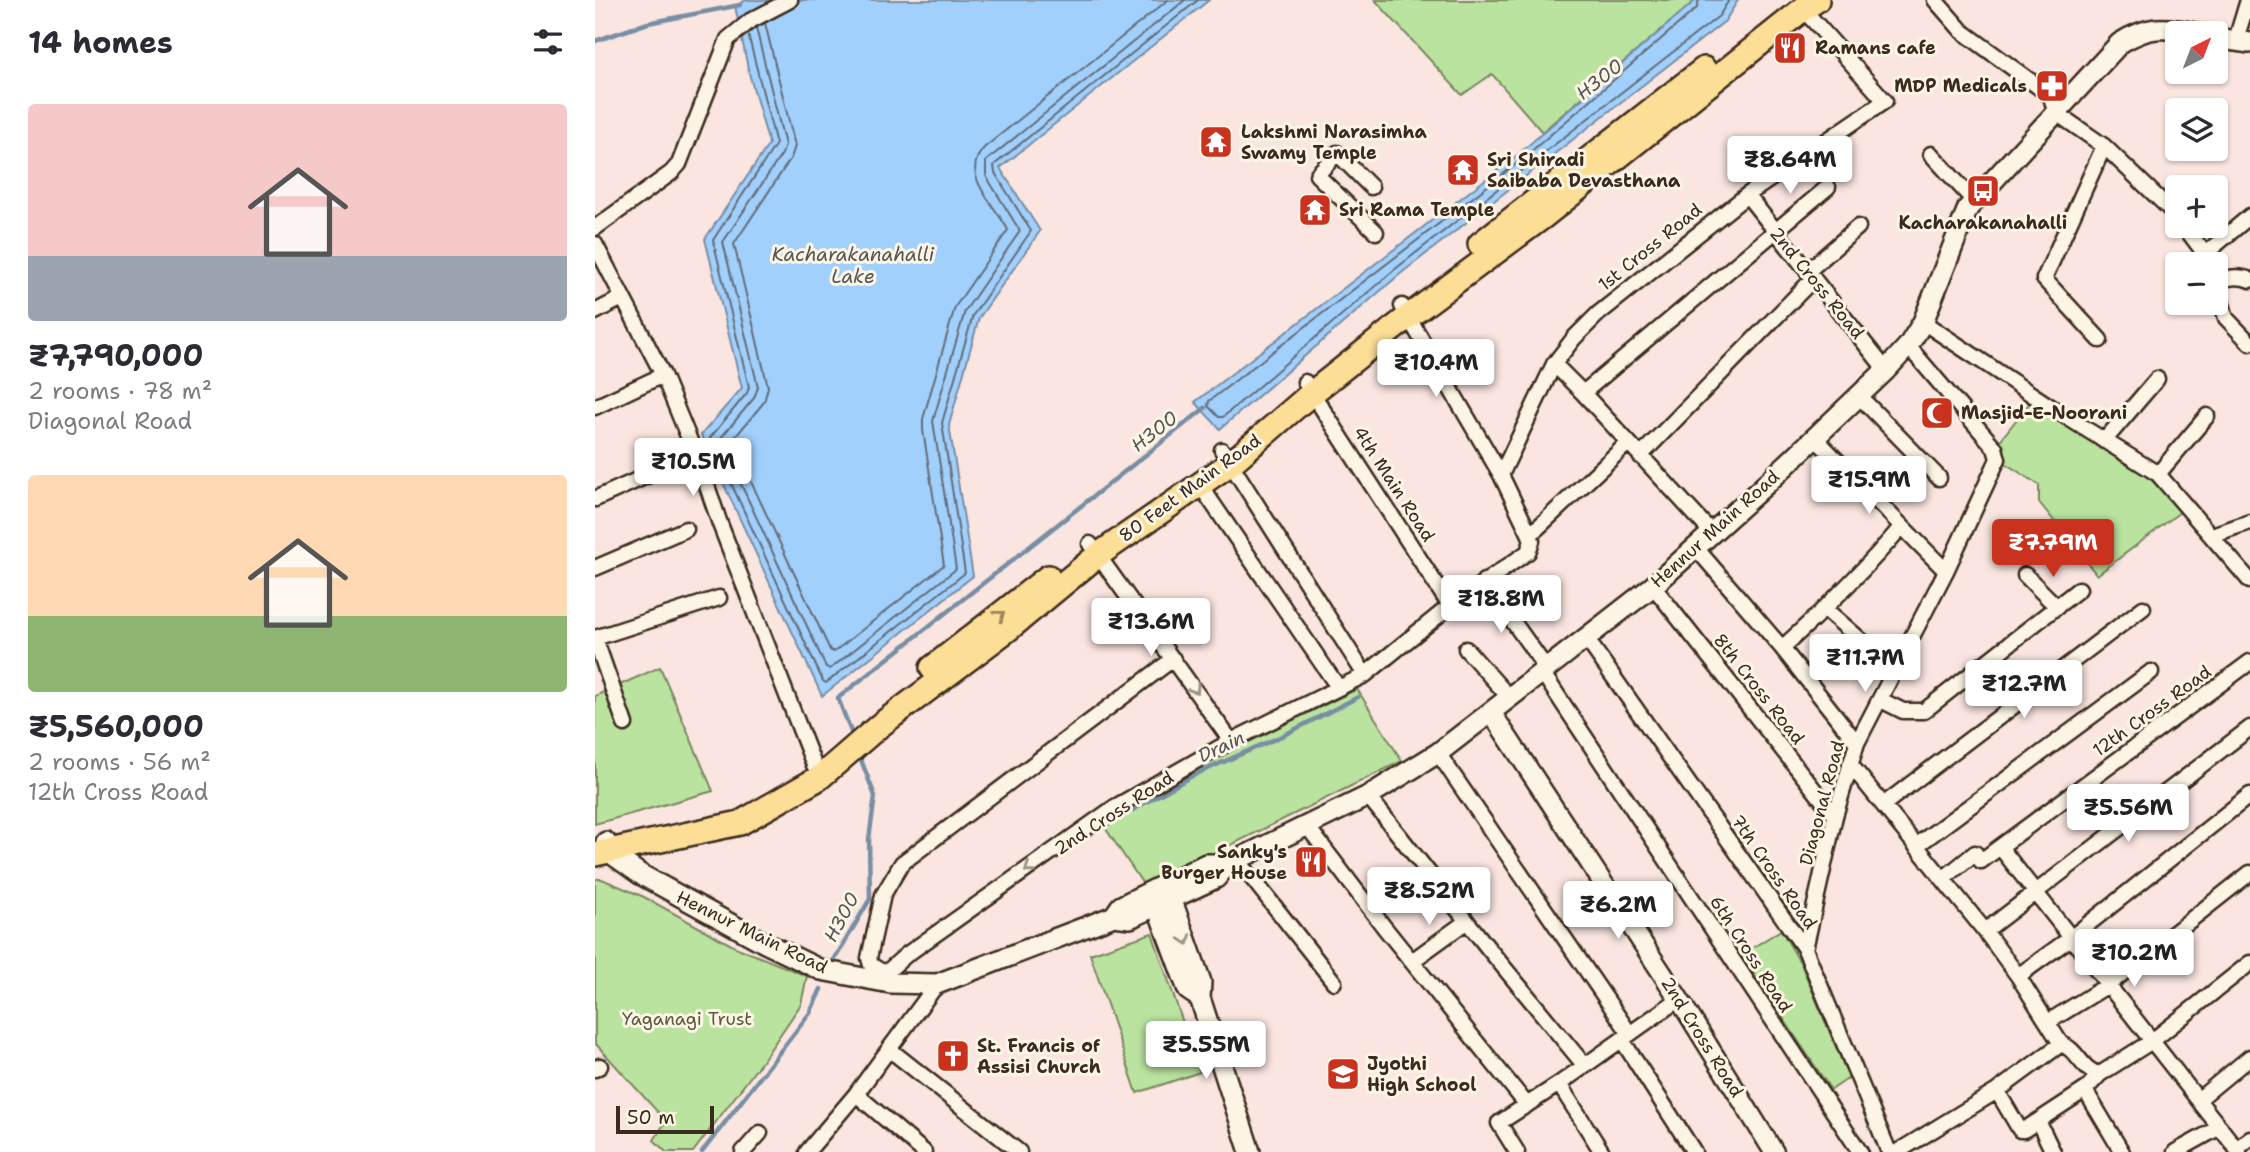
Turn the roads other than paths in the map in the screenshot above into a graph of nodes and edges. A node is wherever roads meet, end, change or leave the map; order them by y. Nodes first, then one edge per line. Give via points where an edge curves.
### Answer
1 (790, 0) edge
2 (1935, 0) edge
3 (2248, 0) edge
4 (1802, 2) edge
5 (2165, 29) edge
6 (2243, 43) edge
7 (2055, 111) junction
8 (2104, 146) junction
9 (1931, 154) dead end
10 (1371, 187) dead end
11 (1828, 187) dead end
12 (1747, 195) junction
13 (1974, 201) junction
14 (2165, 204) edge
15 (2250, 215) edge
16 (1858, 227) dead end
17 (595, 228) edge
18 (1376, 232) dead end
19 (1776, 232) junction
20 (595, 244) edge
21 (2214, 252) edge
22 (1811, 274) junction
23 (2228, 278) edge
24 (2250, 280) edge
25 (622, 298) junction
26 (595, 312) edge
27 (1405, 312) junction
28 (2225, 315) edge
29 (1923, 322) junction
30 (2100, 340) dead end
31 (2250, 342) edge
32 (1907, 346) junction
33 (1554, 364) junction
34 (1886, 370) junction
35 (663, 375) junction
36 (2158, 379) dead end
37 (1309, 387) junction
38 (1583, 393) junction
39 (1860, 396) junction
40 (595, 407) edge
41 (2207, 416) dead end
42 (1815, 438) junction
43 (2104, 441) junction
44 (1628, 443) junction
45 (1640, 456) junction
46 (1226, 457) junction
47 (662, 469) dead end
48 (2158, 474) junction
49 (1501, 475) junction
50 (1939, 478) dead end
51 (1200, 485) junction
52 (595, 499) edge
53 (2250, 522) edge
54 (1902, 526) junction
55 (686, 529) dead end
56 (1712, 533) junction
57 (1531, 535) junction
58 (2212, 535) junction
59 (1696, 548) junction
60 (1094, 549) junction
61 (595, 568) edge
62 (1947, 570) junction
63 (2025, 575) dead end
64 (1484, 581) junction
65 (2250, 582) edge
66 (1653, 586) junction
67 (2079, 589) dead end
68 (719, 598) dead end
69 (1450, 606) junction
70 (2057, 607) junction
71 (2143, 608) dead end
72 (1825, 609) junction
73 (1586, 638) junction
74 (1782, 648) junction
75 (1466, 649) dead end
76 (1173, 659) junction
77 (2250, 662) edge
78 (1544, 670) junction
79 (1896, 671) junction
80 (2151, 672) dead end
81 (1364, 675) junction
82 (1338, 687) junction
83 (1510, 697) junction
84 (1881, 700) junction
85 (1491, 712) junction
86 (625, 724) dead end
87 (2250, 728) edge
88 (1231, 741) junction
89 (1857, 743) junction
90 (1438, 753) junction
91 (1850, 764) junction
92 (817, 771) junction
93 (2250, 795) edge
94 (1368, 796) junction
95 (1884, 805) junction
96 (1835, 816) junction
97 (1307, 826) junction
98 (1916, 846) junction
99 (2000, 847) junction
100 (601, 848) edge
101 (1232, 862) junction
102 (2250, 873) edge
103 (1943, 879) junction
104 (2037, 892) junction
105 (1162, 895) junction
106 (1467, 921) junction
107 (1985, 931) junction
108 (2072, 937) junction
109 (1805, 948) junction
110 (1412, 961) junction
111 (2250, 963) edge
112 (2018, 976) junction
113 (883, 977) junction
114 (1334, 982) dead end
115 (937, 984) junction
116 (2108, 985) junction
117 (1679, 999) junction
118 (2048, 1022) junction
119 (1626, 1037) junction
120 (2152, 1041) junction
121 (2061, 1044) junction
122 (889, 1049) junction
123 (2250, 1057) edge
124 (1585, 1066) junction
125 (2100, 1074) junction
126 (1559, 1084) junction
127 (2085, 1090) junction
128 (1997, 1091) junction
129 (856, 1094) junction
130 (2199, 1099) junction
131 (1527, 1105) junction
132 (2038, 1121) junction
133 (2220, 1127) junction
134 (760, 1133) dead end
135 (2250, 1138) edge
136 (2238, 1150) edge
137 (743, 1152) edge
138 (807, 1152) edge
139 (924, 1152) edge
140 (1019, 1152) edge
141 (1250, 1152) edge
142 (1517, 1152) edge
143 (1602, 1152) edge
144 (1695, 1152) edge
145 (1774, 1152) edge
146 (1860, 1152) edge
147 (1889, 1152) edge
148 (1897, 1152) edge
149 (2053, 1152) edge
150 (2122, 1152) edge
151 (2175, 1152) edge

1 - 17 street via 728,39 679,164
2 - 7 street via 1962,32 2051,96
3 - 6 street
4 - 12 street, 1st Cross Road via 1885,101
4 - 27 main road, 80 Feet Main Road
5 - 7 main road, Hennur Main Road via 2136,33 2120,43
7 - 8 street
7 - 13 main road, Hennur Main Road
8 - 14 street
8 - 30 street via 2045,279
9 - 13 street
10 - 18 street via 1337,153 1317,175
11 - 19 street
12 - 19 street, 2nd Cross Road
12 - 33 street, 1st Cross Road via 1598,314
13 - 29 main road, Hennur Main Road
15 - 21 street
16 - 22 street
19 - 22 street, 2nd Cross Road
19 - 38 street
20 - 25 street
22 - 34 street, 2nd Cross Road
22 - 45 street
23 - 24 street
25 - 26 street
25 - 35 street
27 - 37 main road, 80 Feet Main Road
27 - 49 street
28 - 31 street
29 - 32 main road, Hennur Main Road
29 - 43 street
32 - 34 main road, Hennur Main Road
32 - 62 street, Diagonal Road via 1995,448 1999,459
33 - 38 street
33 - 49 street, 1st Cross Road
34 - 39 main road, Hennur Main Road
35 - 40 street
35 - 92 street
36 - 43 street
37 - 46 main road, 80 Feet Main Road
37 - 69 street, 4th Main Road
38 - 44 street
39 - 42 main road, Hennur Main Road
39 - 50 street
41 - 48 street
42 - 54 street
42 - 56 main road, Hennur Main Road
43 - 48 street
44 - 45 street
44 - 57 street, 2nd Cross Road
45 - 56 street
46 - 51 main road, 80 Feet Main Road
46 - 60 main road, 80 Feet Main Road
46 - 81 street
47 - 52 street
48 - 58 street
49 - 57 street
51 - 60 main road, 80 Feet Main Road
51 - 82 street
53 - 58 street
54 - 62 street
54 - 72 street
55 - 61 street
56 - 59 main road, Hennur Main Road
57 - 64 street, 2nd Cross Road via 1528,552
58 - 65 street
59 - 66 main road, Hennur Main Road
59 - 74 street
60 - 76 street
60 - 92 main road, 80 Feet Main Road
62 - 79 street, Diagonal Road
63 - 70 street
64 - 69 street, 2nd Cross Road
64 - 78 street, 6th Cross Road
66 - 73 main road, Hennur Main Road
66 - 96 street, 8th Cross Road
67 - 70 street
68 - 86 street via 595,638
69 - 81 street, 2nd Cross Road
70 - 84 street via 1924,711 1903,711
71 - 95 street
72 - 74 street
72 - 79 street
73 - 78 main road, Hennur Main Road
73 - 109 street, 7th Cross Road
74 - 89 street
75 - 83 street
76 -> 88 street
76 - 113 street via 902,863 883,895 869,958
77 - 99 street, 12th Cross Road
78 - 83 main road, Hennur Main Road
78 - 146 street, 6th Cross Road
79 - 84 street, Diagonal Road
80 - 98 street
81 - 82 street, 2nd Cross Road
82 - 88 street, 2nd Cross Road
83 - 85 main road, Hennur Main Road
84 - 89 street, Diagonal Road
85 - 90 main road, Hennur Main Road
85 - 117 street, 2nd Cross Road
87 - 104 street
88 -> 113 street, 2nd Cross Road via 1115,807 917,947
89 - 91 street, Diagonal Road
90 - 94 main road, Hennur Main Road
90 - 119 street
91 - 95 street
91 - 96 street, Diagonal Road
92 - 100 main road, 80 Feet Main Road via 718,817
93 - 108 street
94 - 97 main road, Hennur Main Road
94 - 106 street
95 - 98 street
96 - 109 street, Diagonal Road
97 - 101 main road, Hennur Main Road
97 - 110 street
98 - 103 street
99 - 103 street, 12th Cross Road via 1981,861 1975,853
99 - 104 street
100 - 113 main road, Hennur Main Road via 690,902 821,970
101 - 105 main road, Hennur Main Road via 1206,864
101 - 114 street
102 - 116 street
103 - 107 street
104 - 107 street
104 - 108 street
105 - 115 main road, Hennur Main Road via 1122,906 1114,916
105 - 141 main road via 1188,990 1200,998
106 - 110 street
106 - 124 street
107 - 112 street
108 - 112 street
108 - 116 street
109 - 147 street, 7th Cross Road
110 - 131 street
111 - 120 street
112 - 118 street
113 - 115 main road, Hennur Main Road
115 - 122 street
116 - 118 street
116 - 120 street
117 - 119 street
117 - 145 street, 2nd Cross Road
118 - 121 street
119 - 124 street
119 - 144 street
120 - 125 street
120 - 130 street
121 - 125 street via 2088,1070
121 - 128 street
122 - 129 street
122 - 140 street
123 - 130 street
124 - 126 street
125 - 127 street
126 - 131 street
126 - 143 street
127 - 132 street
127 - 150 street
128 - 132 street via 2019,1130
128 - 148 street
129 - 138 street
129 - 139 street
130 - 133 street
131 - 142 street via 1500,1123
132 - 149 street
133 - 136 street
133 - 151 street
134 - 137 street
135 - 136 street

